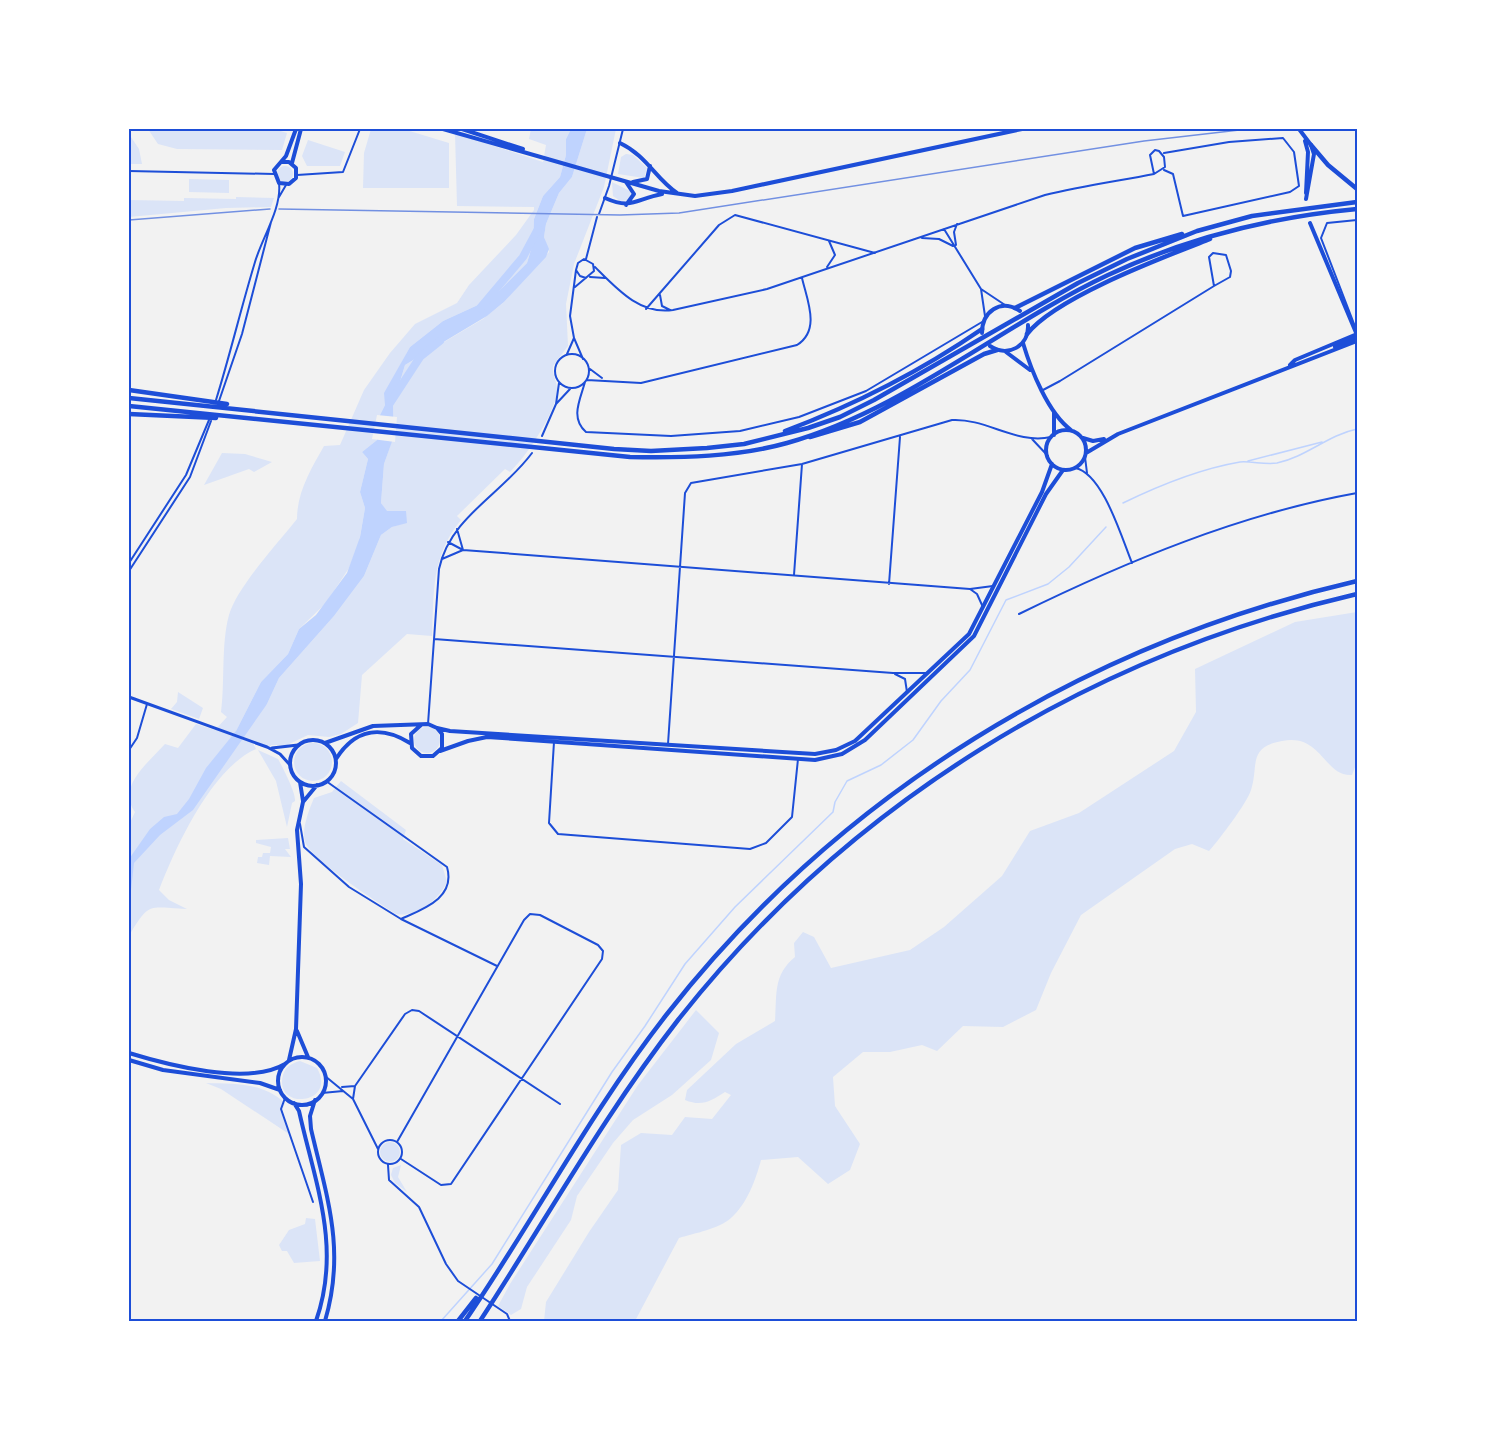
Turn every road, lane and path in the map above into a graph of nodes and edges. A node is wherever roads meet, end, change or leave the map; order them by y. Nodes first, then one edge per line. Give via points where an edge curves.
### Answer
1 (296, 129) edge
2 (301, 129) edge
3 (360, 129) edge
4 (443, 129) edge
5 (462, 129) edge
6 (623, 129) edge
7 (1022, 129) edge
8 (1299, 129) edge
9 (1303, 135) junction
10 (620, 143) junction
11 (1311, 145) junction
12 (1163, 154) junction
13 (537, 155) junction
14 (281, 162) junction
15 (292, 163) junction
16 (650, 165) junction
17 (1164, 170) junction
18 (129, 171) edge
19 (274, 174) junction
20 (1154, 174) junction
21 (297, 175) junction
22 (627, 182) junction
23 (279, 183) junction
24 (286, 185) junction
25 (1306, 187) junction
26 (1298, 189) junction
27 (1357, 189) edge
28 (666, 193) junction
29 (680, 195) junction
30 (605, 198) junction
31 (278, 199) junction
32 (1357, 202) edge
33 (626, 204) junction
34 (1357, 209) edge
35 (1357, 220) edge
36 (957, 223) junction
37 (1310, 223) dead end
38 (944, 228) junction
39 (1197, 231) junction
40 (1226, 233) junction
41 (919, 238) junction
42 (829, 241) junction
43 (956, 248) junction
44 (875, 253) junction
45 (585, 259) junction
46 (595, 267) junction
47 (826, 269) junction
48 (576, 270) junction
49 (588, 277) junction
50 (605, 278) junction
51 (802, 278) junction
52 (1214, 286) junction
53 (575, 287) junction
54 (981, 289) junction
55 (660, 295) junction
56 (1005, 305) junction
57 (646, 309) junction
58 (1017, 309) joint
59 (673, 310) junction
60 (985, 316) junction
61 (982, 322) junction
62 (1028, 325) dead end
63 (982, 331) joint
64 (1355, 332) edge
65 (1028, 334) junction
66 (574, 338) junction
67 (1357, 341) edge
68 (1023, 343) junction
69 (990, 346) dead end
70 (997, 350) junction
71 (1330, 351) junction
72 (1006, 352) junction
73 (565, 356) junction
74 (583, 359) junction
75 (1290, 365) junction
76 (588, 368) junction
77 (1031, 370) junction
78 (605, 379) junction
79 (586, 381) junction
80 (559, 383) junction
81 (571, 388) junction
82 (130, 390) edge
83 (1043, 390) junction
84 (129, 398) edge
85 (217, 400) dead end
86 (198, 403) junction
87 (556, 404) junction
88 (129, 406) edge
89 (1053, 409) junction
90 (129, 414) edge
91 (196, 415) junction
92 (1072, 431) junction
93 (900, 435) junction
94 (542, 436) dead end
95 (1053, 436) junction
96 (1082, 438) junction
97 (1032, 439) junction
98 (1108, 439) junction
99 (760, 441) junction
100 (790, 442) junction
101 (532, 453) dead end
102 (1086, 455) junction
103 (1048, 456) junction
104 (802, 464) junction
105 (1052, 464) junction
106 (1075, 468) junction
107 (1063, 470) junction
108 (1087, 473) junction
109 (1357, 493) edge
110 (457, 529) junction
111 (448, 542) junction
112 (463, 550) junction
113 (441, 560) junction
114 (129, 563) edge
115 (1132, 563) junction
116 (681, 567) junction
117 (129, 571) edge
118 (794, 576) junction
119 (1357, 581) edge
120 (889, 584) junction
121 (994, 586) junction
122 (969, 589) junction
123 (1357, 594) edge
124 (983, 610) junction
125 (1019, 614) dead end
126 (434, 639) junction
127 (675, 657) junction
128 (929, 672) junction
129 (893, 673) junction
130 (907, 693) junction
131 (129, 697) edge
132 (147, 704) junction
133 (428, 724) junction
134 (421, 725) junction
135 (437, 728) junction
136 (554, 742) junction
137 (324, 743) junction
138 (411, 744) junction
139 (669, 744) junction
140 (298, 746) junction
141 (267, 747) junction
142 (129, 750) edge
143 (440, 751) junction
144 (798, 759) junction
145 (335, 760) junction
146 (290, 765) junction
147 (326, 781) junction
148 (300, 782) junction
149 (317, 785) junction
150 (303, 802) junction
151 (299, 817) junction
152 (401, 919) junction
153 (497, 966) junction
154 (296, 1029) junction
155 (458, 1036) junction
156 (129, 1053) edge
157 (309, 1058) junction
158 (129, 1060) edge
159 (290, 1060) junction
160 (285, 1064) junction
161 (325, 1076) junction
162 (522, 1079) junction
163 (356, 1086) junction
164 (340, 1087) junction
165 (280, 1090) junction
166 (345, 1092) junction
167 (322, 1093) junction
168 (285, 1098) junction
169 (353, 1099) junction
170 (315, 1100) junction
171 (294, 1103) junction
172 (560, 1104) dead end
173 (375, 1141) junction
174 (384, 1142) junction
175 (397, 1142) junction
176 (378, 1149) junction
177 (401, 1159) junction
178 (388, 1165) junction
179 (313, 1202) dead end
180 (538, 1204) junction
181 (316, 1321) edge
182 (325, 1321) edge
183 (458, 1321) edge
184 (465, 1321) edge
185 (481, 1321) edge
186 (510, 1321) edge

1 - 14 main road
2 - 15 main road
3 - 21 street via 344,172
4 - 13 main road
5 - 13 main road
6 - 10 street
7 - 29 main road via 732,191
8 - 9 main road
9 - 11 main road
9 - 25 main road via 1308,152
10 - 16 main road
10 - 30 street
11 - 25 main road via 1313,166 1306,199
11 - 27 highway
12 - 17 street
12 - 20 street via 1155,150 1150,155
12 - 26 street via 1176,149 1282,138 1294,152
13 - 22 main road
14 - 15 main road
14 - 19 main road
15 - 21 main road
16 - 22 main road via 647,179
16 - 29 main road
17 - 20 street
17 - 26 street via 1173,174 1182,216
18 - 19 street
19 - 23 main road
20 - 36 street via 1045,195
21 - 24 main road
22 - 28 main road
22 - 33 main road via 634,194
23 - 24 main road
23 - 31 street
24 - 31 street
25 - 26 street
28 - 29 main road
28 - 33 main road
30 - 33 main road
30 - 45 street
31 - 85 street via 242,334
32 - 39 highway via 1283,210
34 - 40 highway via 1287,217
35 - 64 street via 1327,223 1322,232
36 - 38 street
36 - 43 street
37 - 64 main road
38 - 41 street
38 - 43 street
39 - 58 highway via 1135,248
39 - 99 highway via 1112,266 840,417
40 - 65 highway via 1158,258 1088,293 1035,324
40 - 100 highway via 1188,243 1092,283 869,411
41 - 43 street via 939,239
41 - 44 street
42 - 44 street
42 - 47 street via 835,255
42 - 55 street via 741,215 729,217
43 - 54 street
44 - 47 street
45 - 46 street
45 - 48 street
46 - 49 street
46 - 50 street
47 - 51 street
48 - 49 street via 580,276
48 - 53 street
49 - 50 street
49 - 53 street
50 - 57 street
51 - 59 street
51 - 78 street via 812,321 808,336 797,345 641,383
52 - 52 street via 1230,277 1226,255 1221,252 1209,257
52 - 83 street
53 - 66 street via 570,307
54 - 56 street
54 - 60 street
55 - 57 street
55 - 59 street via 662,306
56 - 58 main road
56 - 60 main road
57 - 59 street
60 - 61 main road
61 - 63 main road
61 - 79 street via 866,391 808,414 740,431 671,436 586,432 576,416
62 - 65 main road
63 - 99 highway via 857,401
64 - 71 main road
64 - 75 main road
65 - 68 main road
66 - 73 street
66 - 74 street
67 - 71 main road
68 - 72 main road
68 - 77 main road
69 - 70 main road
70 - 72 main road
70 - 100 highway via 860,422
71 - 75 main road
72 - 77 main road
73 - 74 street
73 - 80 street via 555,368
74 - 76 street
75 - 98 main road
76 - 78 street
76 - 79 street
77 - 83 main road
78 - 79 street
79 - 81 street
80 - 81 street
80 - 87 street
81 - 87 street
82 - 86 highway
83 - 89 main road
84 - 86 highway
86 - 99 highway via 564,444 661,451
87 - 94 street
88 - 91 highway
89 - 92 main road
89 - 95 main road
90 - 91 highway
91 - 100 highway via 564,452 666,458 735,453
92 - 95 main road
92 - 96 main road
93 - 97 street via 961,419
93 - 104 street
93 - 120 street
95 - 97 street
95 - 103 main road via 1047,445
96 - 98 main road
96 - 102 main road
97 - 103 street
98 - 102 main road
101 - 110 street
102 - 106 main road
102 - 108 street
103 - 105 main road
104 - 116 street via 691,483 685,493
104 - 118 street
105 - 107 main road
105 - 121 main road
106 - 107 main road
106 - 108 street
107 - 144 main road via 1046,494 966,646 857,746 831,758
108 - 115 street via 1106,500
109 - 115 street via 1211,533
110 - 111 street
110 - 112 street
111 - 112 street
111 - 113 street
112 - 113 street
112 - 116 street
113 - 126 street
114 - 117 street via 186,476 210,421 190,477
115 - 125 street
116 - 118 street
116 - 127 street
118 - 120 street
119 - 180 highway via 1232,616 1110,664 993,725 885,799 785,884 694,980 615,1084
120 - 122 street
121 - 122 street
121 - 124 main road
122 - 124 street via 980,597
123 - 185 highway via 1228,630 1085,690 970,755 863,832 781,905 692,1002 633,1081
124 - 128 main road via 963,641
126 - 127 street
126 - 133 street
127 - 129 street
127 - 139 street
128 - 129 street
128 - 130 main road
129 - 130 street via 905,679
130 - 139 main road via 855,741 826,753
131 - 132 street
132 - 141 street
132 - 142 street via 137,738
133 - 134 main road
133 - 135 main road
134 - 137 main road via 373,726
134 - 138 main road via 411,735
135 - 139 main road
135 - 143 main road via 444,741
136 - 143 main road via 478,738
136 - 144 main road
136 - 144 street via 549,823 558,834 750,849 761,846 790,822
137 - 140 main road via 308,740
137 - 145 main road
138 - 143 main road via 421,756 433,756
138 - 145 main road via 386,731 365,734 343,748
140 - 141 street
140 - 146 main road via 291,754
141 - 146 street
145 - 147 main road
146 - 148 main road
147 - 149 main road
147 - 152 street via 444,863 450,877 435,904
148 - 149 main road
148 - 150 main road
149 - 150 main road
150 - 151 main road
151 - 152 street via 304,847 349,887
151 - 154 main road
152 - 153 street
153 - 155 street
153 - 162 street via 531,914 598,945 603,951 602,959
154 - 157 main road
154 - 159 main road
155 - 162 street
155 - 163 street via 412,1010 405,1014
155 - 175 street
156 - 160 main road via 164,1063 225,1071 266,1072
157 - 159 main road
157 - 161 main road via 319,1064
158 - 165 main road via 174,1072 260,1083
159 - 160 main road
160 - 165 main road via 279,1074
161 - 164 street
161 - 167 main road
162 - 172 street
162 - 177 street via 448,1185 441,1185
163 - 164 street
163 - 169 street
164 - 166 street
165 - 168 main road
166 - 167 street
166 - 169 street
167 - 170 main road
168 - 171 main road
168 - 179 street via 281,1109
169 - 173 street
170 - 171 main road
170 - 182 main road via 311,1129 335,1232 334,1281
171 - 181 main road via 327,1228 327,1277
173 - 174 street
173 - 176 street
174 - 175 street
174 - 176 street
175 - 177 street via 402,1148
176 - 178 street via 381,1160
177 - 178 street
178 - 186 street via 389,1180 419,1207 446,1264 466,1288 504,1312
180 - 183 highway
180 - 184 highway

